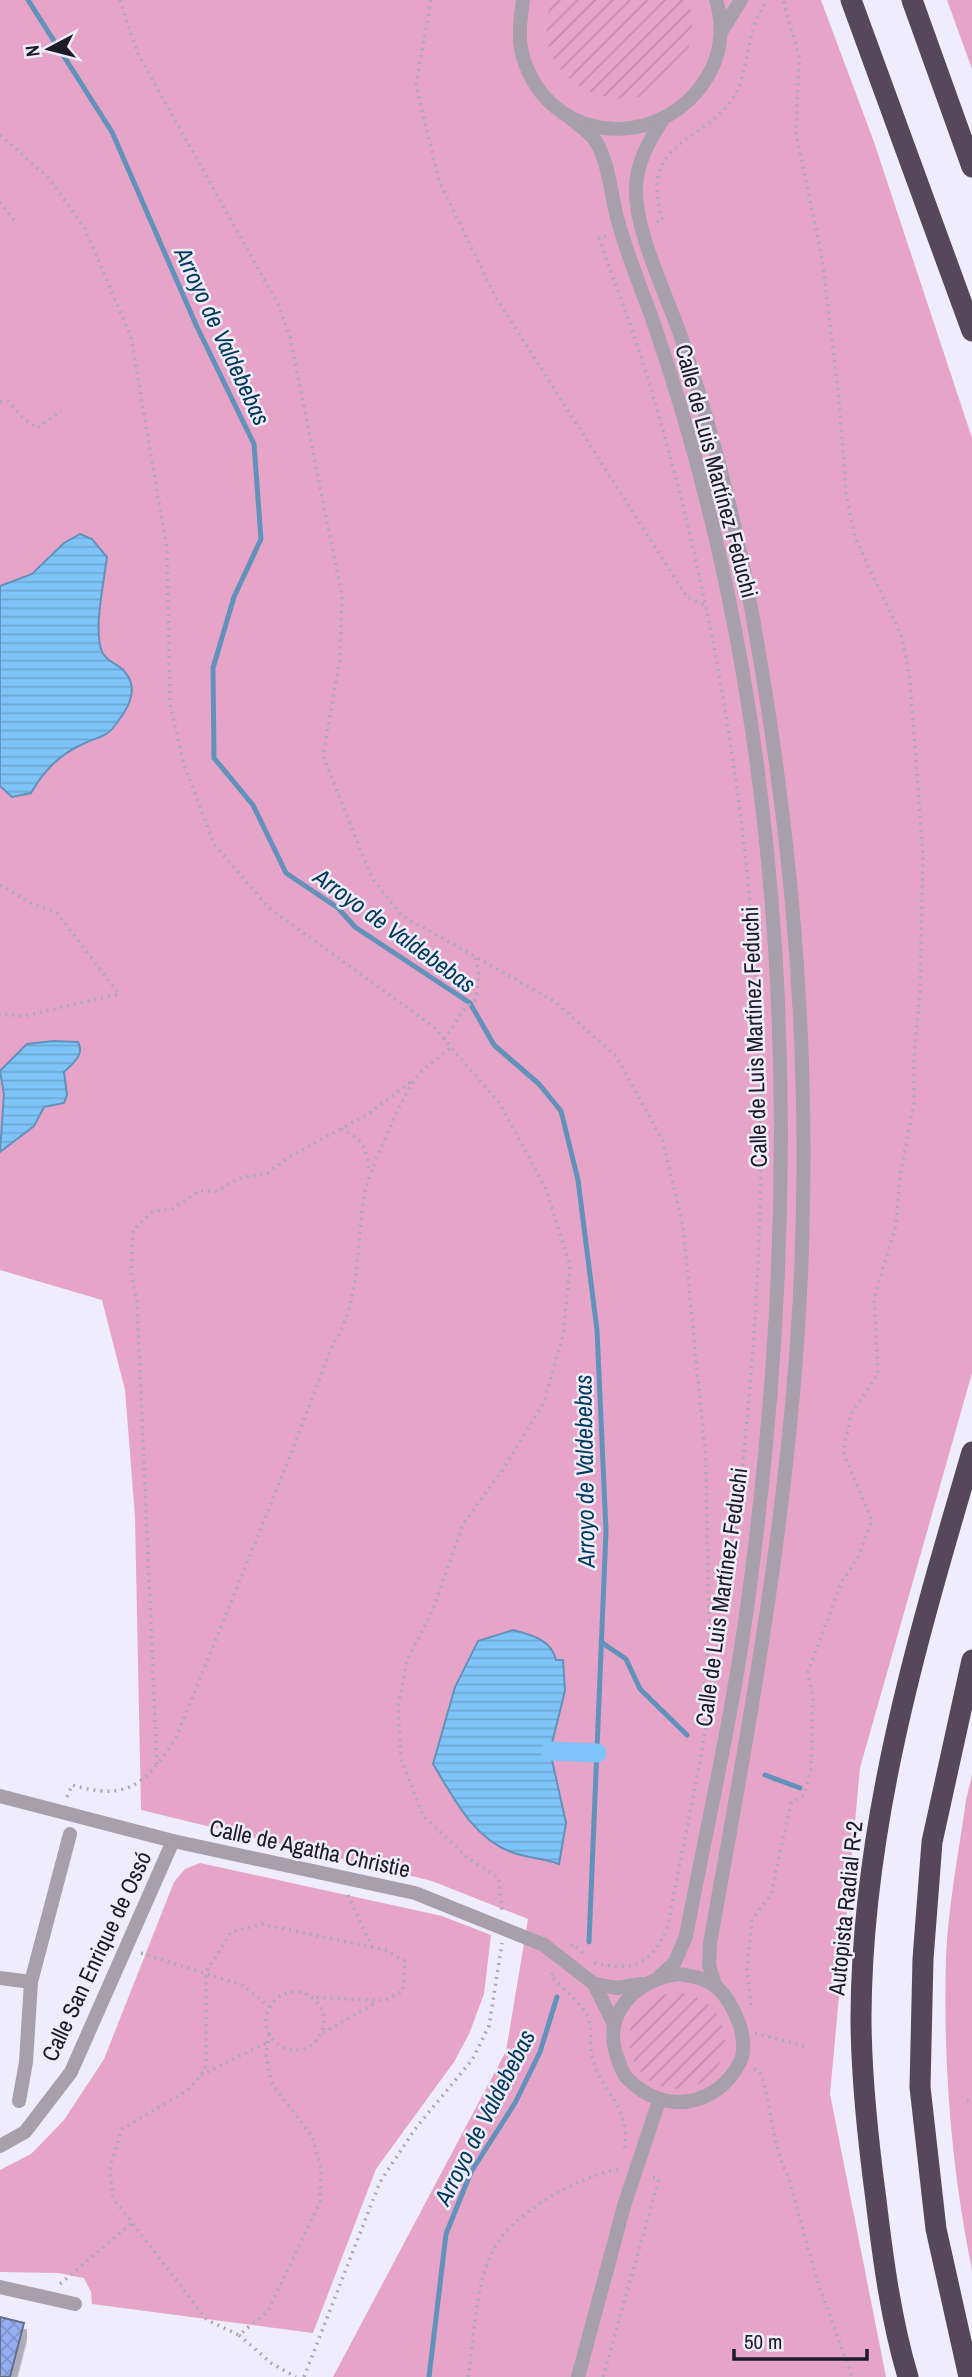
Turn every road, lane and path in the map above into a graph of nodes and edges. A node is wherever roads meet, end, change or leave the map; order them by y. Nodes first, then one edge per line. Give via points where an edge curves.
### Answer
1 (120, 0) edge
2 (431, 0) edge
3 (523, 0) edge
4 (716, 0) edge
5 (741, 0) edge
6 (768, 0) edge
7 (783, 0) edge
8 (851, 0) edge
9 (912, 0) edge
10 (762, 3) edge
11 (721, 32) junction
12 (567, 115) junction
13 (662, 121) junction
14 (0, 135) edge
15 (972, 167) edge
16 (0, 202) edge
17 (14, 220) dead end
18 (663, 220) dead end
19 (606, 227) dead end
20 (972, 331) edge
21 (0, 402) edge
22 (61, 411) dead end
23 (706, 606) junction
24 (0, 885) edge
25 (475, 957) junction
26 (0, 1014) edge
27 (444, 1039) junction
28 (451, 1046) junction
29 (416, 1078) junction
30 (341, 1129) junction
31 (369, 1176) junction
32 (972, 1452) edge
33 (972, 1660) edge
34 (704, 1698) dead end
35 (715, 1713) dead end
36 (157, 1766) junction
37 (0, 1796) edge
38 (63, 1812) junction
39 (70, 1834) dead end
40 (173, 1841) junction
41 (340, 1877) junction
42 (679, 1895) dead end
43 (504, 1931) junction
44 (372, 1947) junction
45 (127, 1950) junction
46 (567, 1952) dead end
47 (583, 1953) dead end
48 (593, 1963) dead end
49 (558, 1966) dead end
50 (205, 1972) junction
51 (660, 1976) junction
52 (0, 1978) edge
53 (31, 1982) junction
54 (643, 1983) junction
55 (594, 1984) junction
56 (715, 1985) junction
57 (312, 1997) junction
58 (379, 2001) junction
59 (751, 2006) dead end
60 (270, 2007) junction
61 (614, 2024) junction
62 (743, 2033) junction
63 (269, 2035) junction
64 (320, 2035) junction
65 (268, 2042) junction
66 (806, 2047) dead end
67 (742, 2058) junction
68 (201, 2075) junction
69 (19, 2101) dead end
70 (659, 2101) junction
71 (0, 2146) edge
72 (622, 2157) dead end
73 (622, 2167) dead end
74 (648, 2176) dead end
75 (133, 2222) junction
76 (0, 2287) edge
77 (45, 2297) junction
78 (75, 2304) dead end
79 (239, 2334) junction
80 (296, 2377) edge
81 (304, 2377) edge
82 (468, 2377) edge
83 (578, 2377) edge
84 (603, 2377) edge
85 (852, 2377) edge
86 (908, 2377) edge
87 (969, 2377) edge

1 - 25 path via 137,52 278,304 290,337 342,596 340,658 323,755 336,793 372,878 401,915
2 - 23 path via 416,85 439,181 495,296 687,597
3 - 12 street, Calle de Luis Martínez Feduchi via 519,30 525,63 542,93
4 - 11 street
5 - 11 street
6 - 10 path
7 - 59 path via 799,56 796,133 822,258 846,494 855,538 902,637 910,681 923,855 914,1102 900,1176 897,1225 873,1298 878,1374 851,1414 843,1452 872,1521 858,1557 842,1581 808,1672 813,1697 811,1769 804,1795 791,1803 771,1895 752,1919 747,1968
8 - 20 highway
9 - 15 highway
10 - 18 path via 746,69 733,98 718,117 666,158 656,183
11 - 13 street via 716,60 704,85 686,106
12 - 13 street via 597,128 630,130
12 - 51 street, Calle de Luis Martínez Feduchi via 596,142 618,223 663,352 723,574 746,697 777,951 782,1207 776,1336 755,1548 731,1703 686,1936 675,1962
13 - 56 street, Calle de Luis Martínez Feduchi via 645,147 635,186 639,217 684,346 744,569 786,826 798,950 803,1093 802,1234 785,1469 771,1592 710,1943 709,1965
14 - 27 path via 49,178 85,229 131,337 167,550 170,704 183,762 214,844 269,908 434,1027
16 - 17 path
19 - 23 path via 609,236 599,239 642,359
21 - 22 path via 8,401 37,428
23 - 48 path via 742,831 754,953 759,1206 752,1347 711,1699 667,1924 660,1945 636,1965 620,1969
24 - 26 path via 58,913 119,994 24,1016
25 - 27 path via 479,974 476,999 460,1011
25 - 34 path via 554,1001 616,1056 663,1141 682,1227 706,1461 709,1638
27 - 28 path
28 - 29 path
28 - 43 path via 500,1104 540,1177 570,1266 562,1335 544,1402 463,1524 432,1612 407,1660 398,1706 401,1759 423,1816 469,1859 499,1878
29 - 30 path
29 - 31 path
30 - 31 path via 357,1136 368,1153
30 - 36 path via 268,1173 240,1178 216,1191 199,1191 172,1209 152,1212 133,1230 131,1272 137,1303
31 - 36 path via 358,1260 342,1330 176,1738
32 - 86 highway, Autopista Radial R-2 via 897,1729 873,1856 865,1937 861,2017 867,2129 883,2260
33 - 87 highway via 932,1842 920,2087 936,2229
35 - 42 path
36 - 38 path via 134,1788 91,1791 72,1785
37 - 38 street, Calle de Agatha Christie
38 - 40 street, Calle de Agatha Christie
39 - 53 street, Calle San Enrique de Ossó
40 - 41 street, Calle de Agatha Christie
40 - 45 street, Calle San Enrique de Ossó
41 - 43 street, Calle de Agatha Christie via 415,1893
41 - 44 path
43 - 55 street, Calle de Agatha Christie via 544,1945
43 - 81 path via 489,2025 472,2060 415,2129 380,2182
44 - 50 path via 262,1924 231,1932
44 - 58 path via 405,1961 403,1991
45 - 50 path
45 - 71 street, Calle San Enrique de Ossó via 71,2072 25,2132
46 - 47 path via 573,1944
49 - 72 path via 551,1976 587,2013 591,2054 626,2124
50 - 60 path via 242,1985
50 - 68 path via 206,2064
51 - 54 street
51 - 56 street via 696,1976
52 - 53 street
53 - 69 street, Calle San Enrique de Ossó
54 - 55 street via 617,1988
54 - 61 street via 623,2003
55 - 61 street, Calle de Agatha Christie
56 - 62 street via 730,1999
57 - 58 path
57 - 60 path via 284,1994
57 - 64 path via 323,2013
58 - 64 path
60 - 63 path via 266,2016
61 - 70 street via 614,2049 624,2076
62 - 66 path
62 - 67 street
63 - 64 path via 291,2050 309,2046
63 - 65 path
65 - 68 path
65 - 79 path via 272,2084 312,2136 321,2168 320,2202 268,2311
67 - 70 street via 720,2088 695,2102
67 - 85 path via 760,2072 780,2161
68 - 75 path via 188,2090 122,2129 110,2167 113,2197
70 - 83 street via 624,2206
73 - 82 path via 596,2173 557,2192 509,2229 491,2254 485,2274
74 - 84 path via 659,2179
75 - 77 path
75 - 79 path via 207,2320
76 - 77 street
77 - 78 street
79 - 80 path via 271,2363

